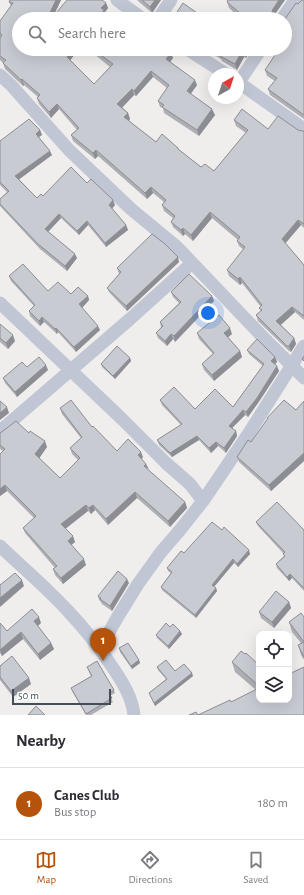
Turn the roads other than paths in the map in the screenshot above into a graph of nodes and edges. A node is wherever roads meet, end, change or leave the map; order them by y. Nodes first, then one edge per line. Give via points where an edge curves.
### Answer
1 (117, 0) edge
2 (171, 0) edge
3 (295, 0) edge
4 (134, 12) edge
5 (163, 12) edge
6 (287, 12) edge
7 (198, 56) edge
8 (256, 56) edge
9 (217, 68) edge
10 (244, 73) edge
11 (0, 75) edge
12 (244, 86) edge
13 (304, 129) edge
14 (192, 263) junction
15 (0, 303) edge
16 (304, 346) edge
17 (292, 366) junction
18 (71, 370) junction
19 (304, 378) edge
20 (0, 431) edge
21 (203, 501) junction
22 (0, 546) edge
23 (100, 648) junction
24 (134, 715) edge

1 - 4 street
2 - 5 street
3 - 6 street
7 - 9 street
8 - 10 street
11 - 14 street via 69,150
12 - 13 street
14 - 17 street
14 - 18 street
15 - 18 street
16 - 17 street
17 - 19 street
17 - 21 street
18 - 20 street
18 - 21 street via 190,484
21 - 23 street via 138,584
22 - 23 street via 42,584
23 - 24 street via 130,696

